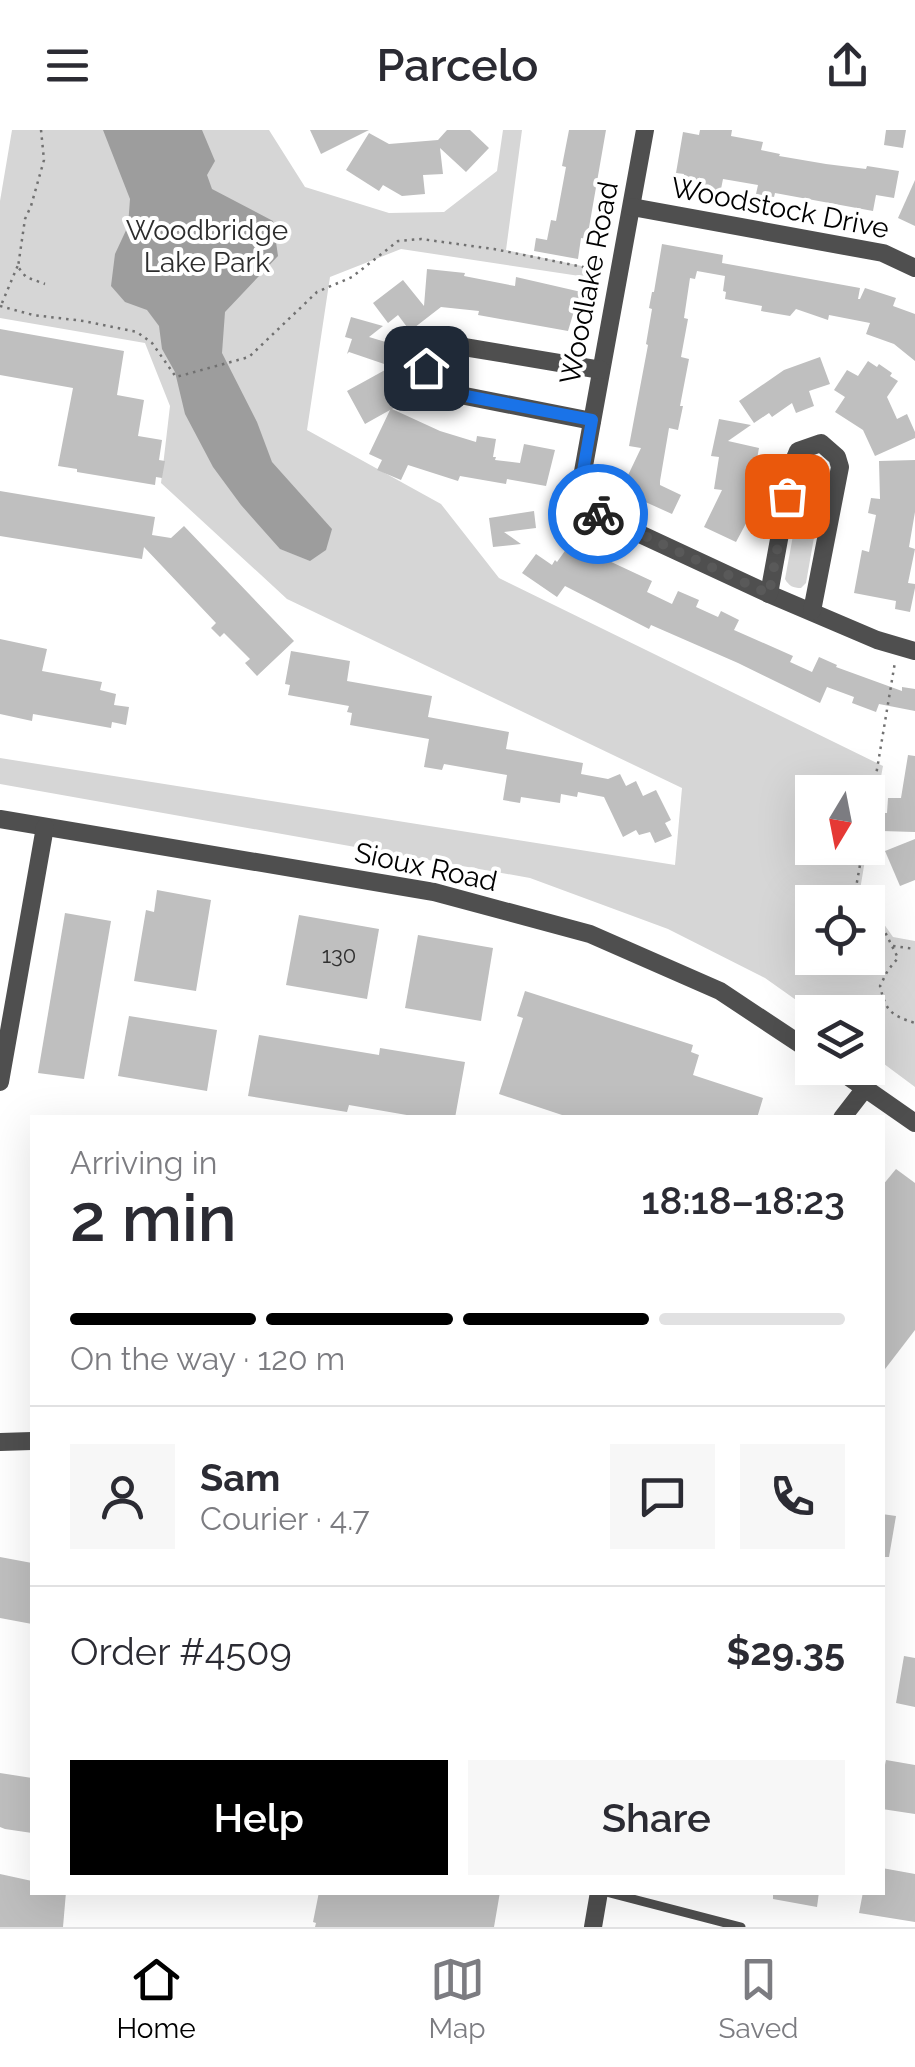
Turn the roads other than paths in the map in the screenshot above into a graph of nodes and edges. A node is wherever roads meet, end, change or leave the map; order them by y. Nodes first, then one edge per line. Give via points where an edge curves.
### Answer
1 (645, 130) edge
2 (632, 206) junction
3 (915, 268) edge
4 (601, 370) junction
5 (592, 420) junction
6 (769, 594) junction
7 (812, 612) junction
8 (915, 650) edge
9 (0, 819) edge
10 (44, 827) junction
11 (795, 1041) edge
12 (0, 1082) edge
13 (863, 1085) edge
14 (866, 1087) junction
15 (844, 1115) edge
16 (915, 1123) edge
17 (0, 1442) edge
18 (30, 1442) edge
19 (601, 1895) edge
20 (614, 1895) edge
21 (593, 1927) edge
22 (741, 1927) edge

1 - 2 street, Woodlake Road
2 - 3 street, Woodstock Drive via 883,253
2 - 4 street, Woodlake Road
4 - 5 street, Woodlake Road
4 - 5 street via 447,346 426,368 428,384 445,392
5 - 6 street, Woodlake Road via 580,488 599,516
6 - 7 street, Woodlake Road
6 - 7 street via 792,463 798,451 821,443 840,467
7 - 8 street, Woodlake Road
9 - 10 street, Sioux Road
10 - 11 street, Sioux Road via 434,892 590,934 720,991
10 - 12 street
13 - 14 street
14 - 15 street
14 - 16 street
17 - 18 street
19 - 21 street
20 - 22 lane

